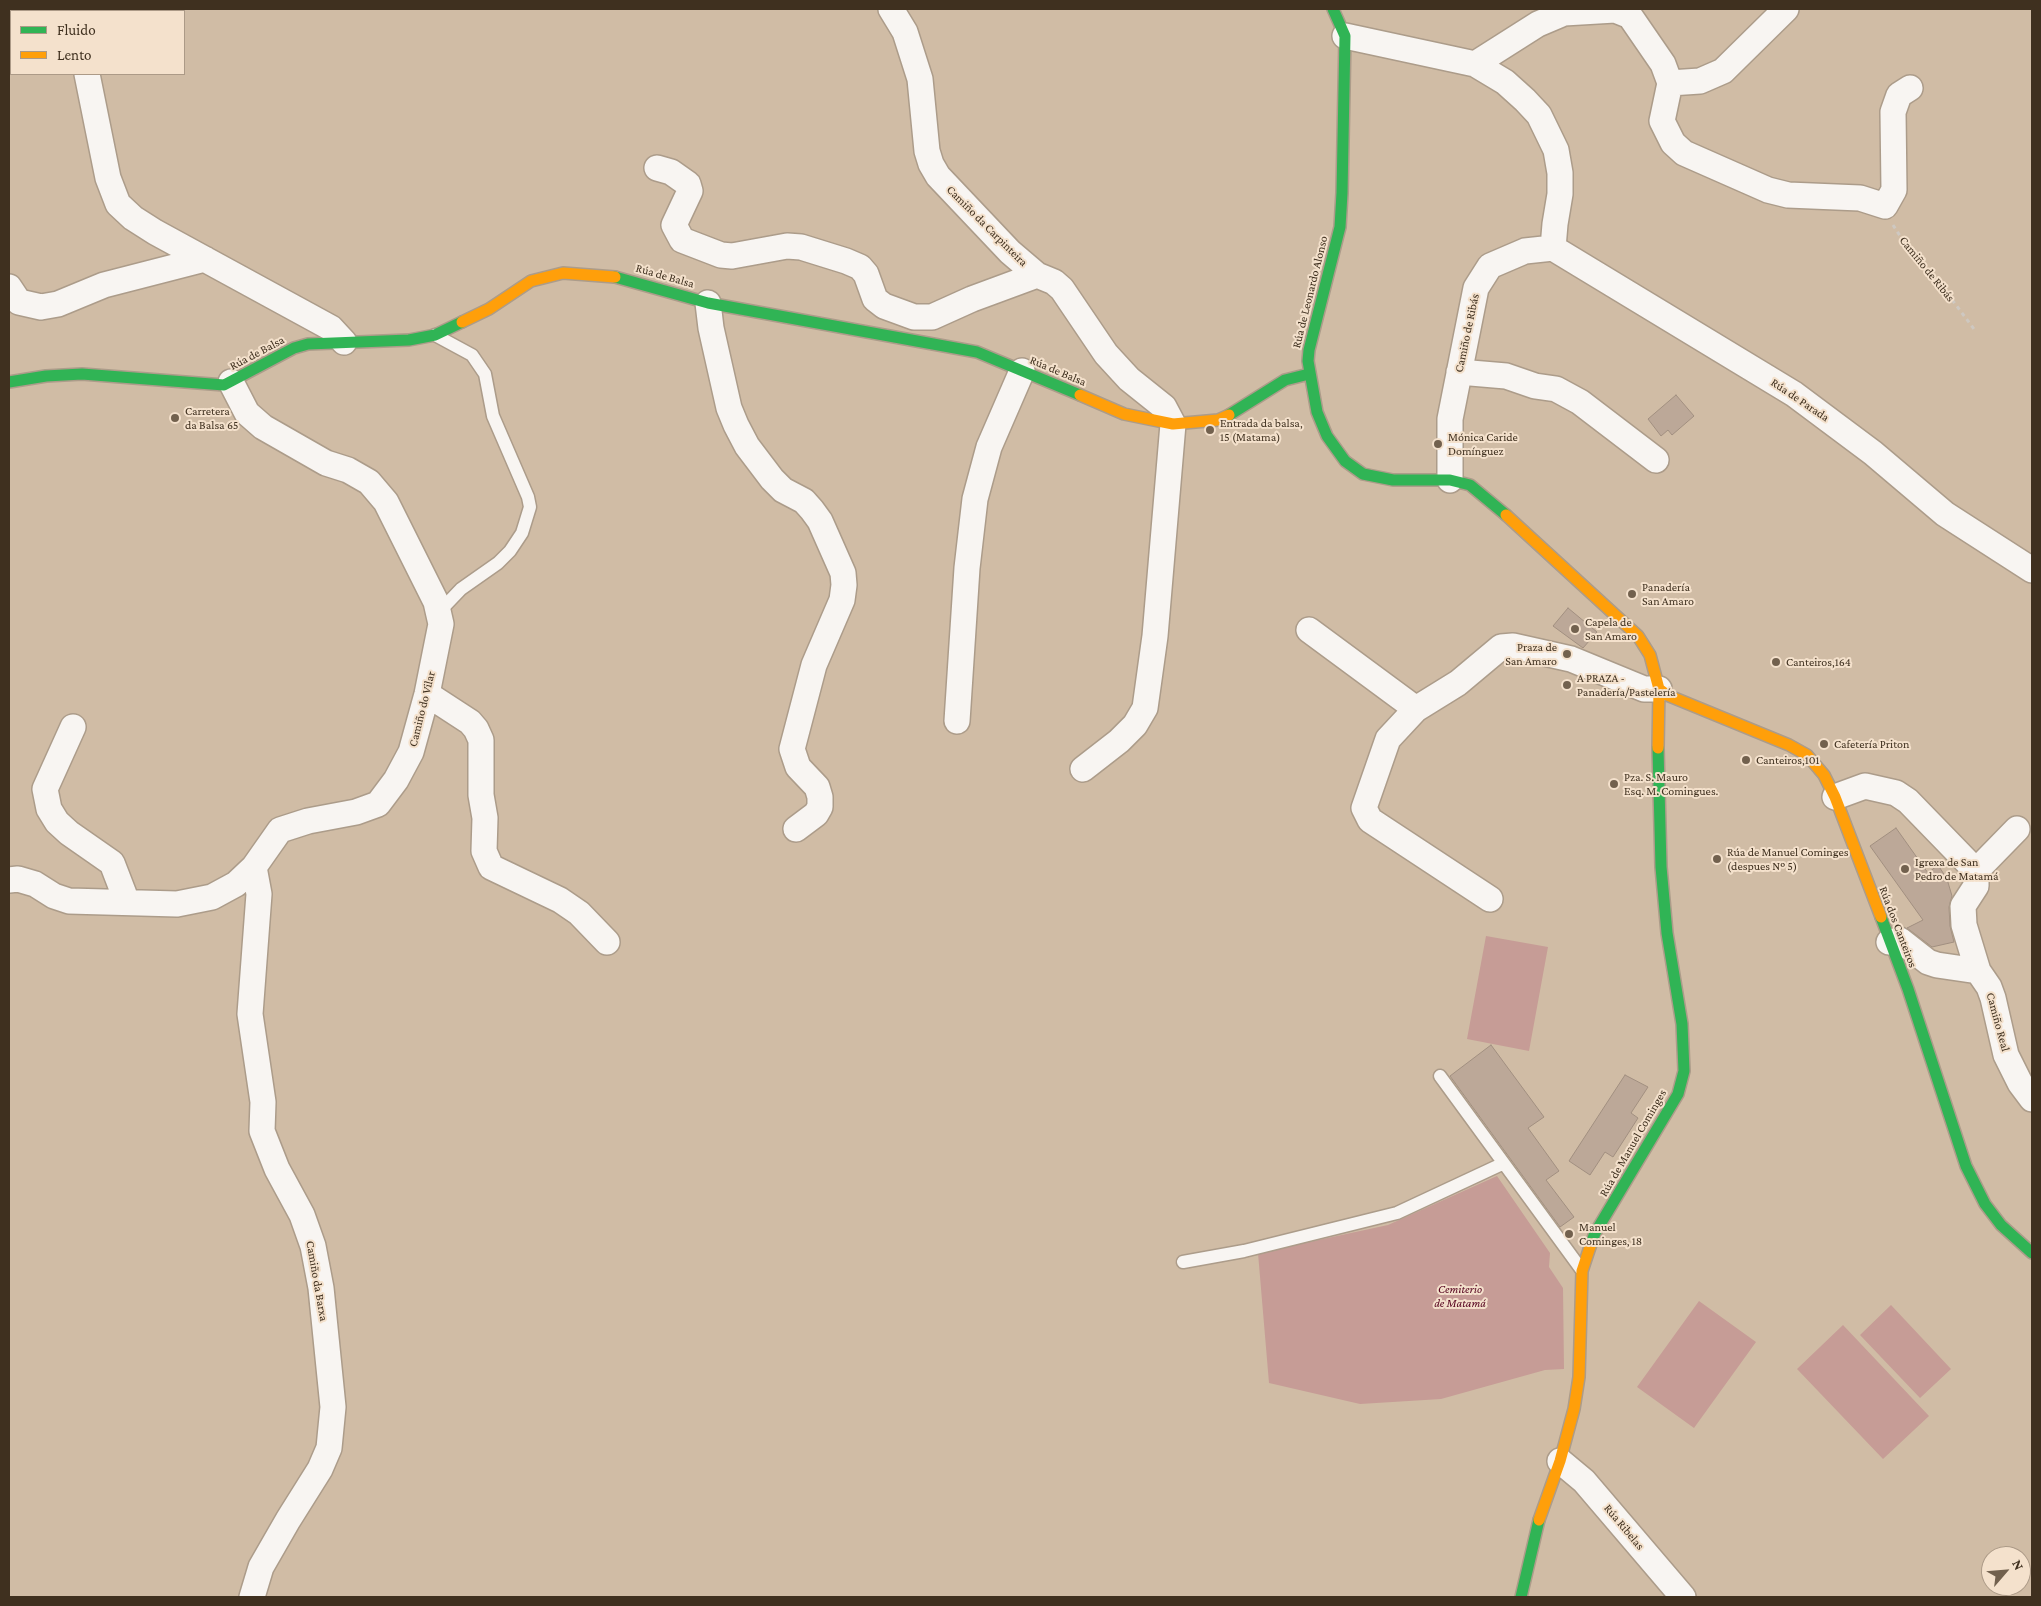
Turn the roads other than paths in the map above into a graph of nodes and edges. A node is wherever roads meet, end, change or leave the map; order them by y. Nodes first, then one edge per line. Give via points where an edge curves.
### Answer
1 (892, 9) edge
2 (1333, 9) edge
3 (1786, 9) edge
4 (1565, 11) edge
5 (1346, 36) junction
6 (1475, 64) junction
7 (87, 75) edge
8 (1670, 83) junction
9 (1910, 88) dead end
10 (657, 168) dead end
11 (1553, 248) junction
12 (205, 259) junction
13 (1037, 275) junction
14 (9, 287) edge
15 (876, 299) junction
16 (708, 304) junction
17 (435, 335) junction
18 (897, 336) junction
19 (344, 342) junction
20 (1022, 371) junction
21 (1459, 372) junction
22 (1309, 374) junction
23 (9, 382) edge
24 (232, 382) junction
25 (1173, 424) junction
26 (1656, 460) dead end
27 (1450, 480) junction
28 (2032, 570) edge
29 (438, 613) junction
30 (1309, 630) dead end
31 (1659, 689) junction
32 (427, 694) junction
33 (1416, 710) junction
34 (957, 721) dead end
35 (73, 726) dead end
36 (1083, 769) dead end
37 (1835, 797) junction
38 (796, 829) dead end
39 (2017, 829) dead end
40 (254, 867) junction
41 (1976, 871) junction
42 (9, 880) edge
43 (1490, 899) dead end
44 (127, 902) junction
45 (607, 942) dead end
46 (1889, 942) junction
47 (1978, 972) junction
48 (1440, 1076) dead end
49 (2032, 1099) edge
50 (1502, 1164) junction
51 (2032, 1253) edge
52 (1183, 1262) dead end
53 (1582, 1271) junction
54 (1560, 1461) junction
55 (252, 1597) edge
56 (1521, 1597) edge
57 (1683, 1597) edge

1 - 13 street, Camiño da Carpinteira via 905,32 920,79 930,164 1010,252
2 - 5 street, Rúa de Leonardo Alonso
3 - 8 street via 1723,70 1700,81
4 - 6 street
4 - 8 street via 1615,10 1630,16 1663,64
5 - 6 street
5 - 22 street, Rúa de Leonardo Alonso via 1340,227 1309,350
6 - 11 street via 1505,82 1539,115 1556,150 1560,173
7 - 12 street via 108,178 118,204 140,223
8 - 9 street via 1662,121 1673,142 1684,153 1768,190 1788,195 1860,198 1886,206 1894,190 1893,112 1899,95
10 - 15 street via 671,172 688,184 690,191 674,225 682,240 721,255 787,246 846,260 866,274
11 - 21 street, Camiño de Ribás via 1525,251 1490,266 1476,288
11 - 28 street, Rúa de Parada via 1794,394 1873,452 1951,519
12 - 14 street via 104,285 58,304 41,307 18,302
12 - 19 street via 331,328
13 - 15 street via 932,317 914,317 884,306
13 - 25 street, Camiño da Carpinteira via 1062,289 1106,354 1123,373 1164,407
15 - 18 street via 878,312 897,329
16 - 17 street, Rúa de Balsa via 617,277 563,273 531,282 489,309
16 - 18 street, Rúa de Balsa
16 - 38 street via 727,399 736,425 772,479 783,490 804,501 820,521 843,573 842,600 814,665 792,749 798,767 817,787 820,807
17 - 19 street, Rúa de Balsa via 409,340
17 - 29 lane via 472,355 485,374 493,416 530,507 522,533 510,551 461,589
18 - 20 street, Rúa de Balsa via 977,352
19 - 24 street, Rúa de Balsa via 322,342 294,348
20 - 25 street, Rúa de Balsa via 1124,414
20 - 34 street via 989,447 975,499 966,576
21 - 26 street via 1506,376 1556,389 1580,402
21 - 27 street, Camiño de Ribás via 1449,427
22 - 25 street, Rúa de Balsa via 1285,380 1218,420
22 - 27 street, Rúa de Leonardo Alonso via 1322,425 1333,445 1353,468 1378,478
23 - 24 street, Rúa de Balsa via 82,374 215,386
24 - 29 street, Camiño do Vilar via 247,413 263,427 326,463 369,482 386,502 436,602
25 - 36 street via 1156,626 1145,708 1120,741
27 - 31 street, Rúa de Leonardo Alonso via 1478,490 1638,636 1650,655
29 - 32 street, Camiño do Vilar via 441,624
30 - 33 street
31 - 33 street via 1644,689 1570,659 1513,646 1501,647 1458,683
31 - 37 street, Rúa dos Canteiros via 1807,755 1818,765
31 - 53 street, Rúa de Manuel Cominges via 1661,868 1667,933 1682,1024 1684,1070 1678,1094 1595,1233
32 - 40 street, Camiño do Vilar via 411,752 378,804 280,830
32 - 45 street via 470,722 481,740 484,850 491,867 560,900 579,913
33 - 43 street via 1388,738 1364,808 1370,820
35 - 44 street via 45,789 49,809 69,833 112,863
37 - 41 street via 1865,786 1896,793 1908,801
37 - 46 street, Rúa dos Canteiros
39 - 41 street
40 - 44 street, Camiño do Vilar via 236,884 212,897 177,904
40 - 55 street, Camiño da Barxa via 259,894 250,1014 263,1102 262,1130 313,1246 321,1288 332,1407 329,1448 320,1469 261,1568
41 - 47 street, Camiño Real via 1976,886 1962,913
42 - 44 street, Camiño do Vilar via 35,884 69,901
46 - 47 street via 1900,940 1928,962
46 - 51 street, Rúa dos Canteiros via 1975,1185 2000,1225
47 - 49 street, Camiño Real via 1993,998 2006,1055
48 - 50 lane
50 - 52 lane via 1397,1214 1244,1251
50 - 53 lane
53 - 54 street, Rúa de Manuel Cominges via 1580,1377
54 - 56 street, Rúa de Manuel Cominges via 1532,1543
54 - 57 street, Rúa Ribelas via 1584,1480

